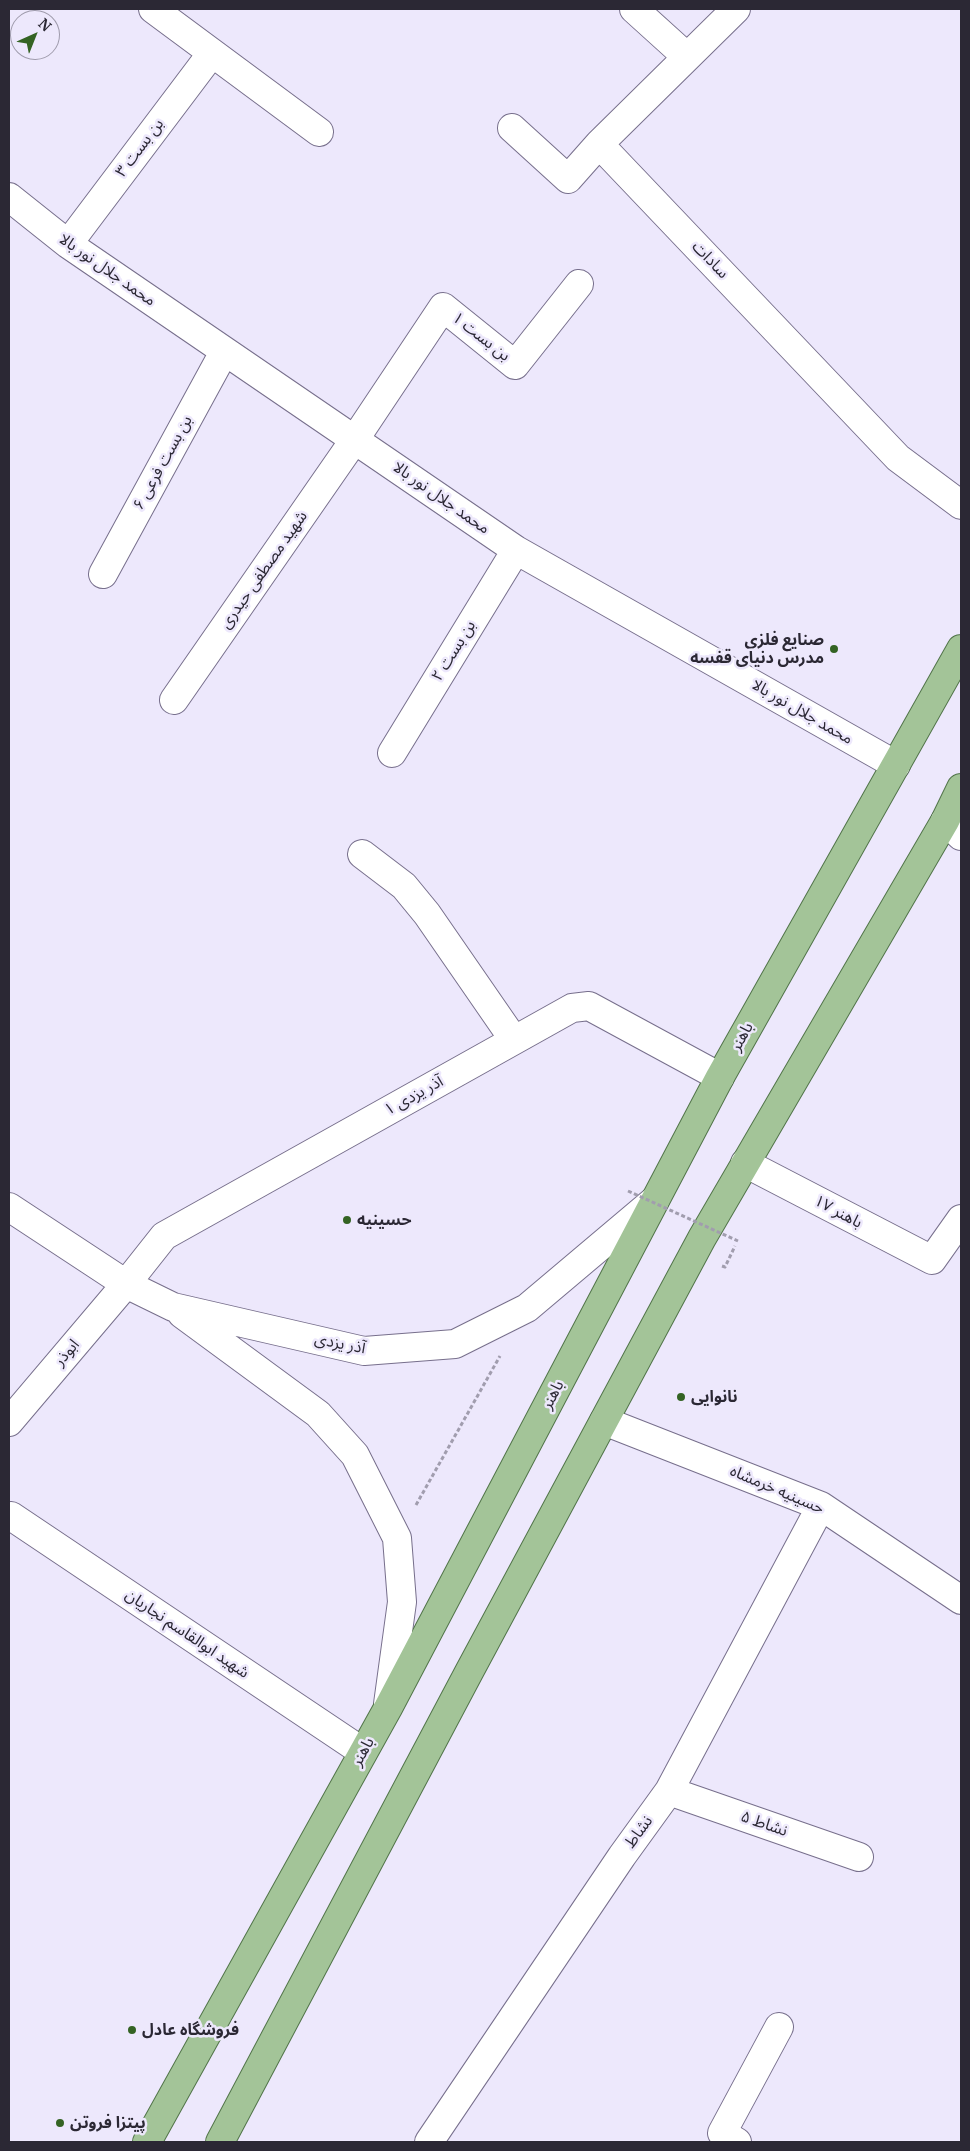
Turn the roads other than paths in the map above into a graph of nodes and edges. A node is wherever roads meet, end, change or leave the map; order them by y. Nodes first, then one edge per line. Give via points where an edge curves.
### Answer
1 (153, 9) edge
2 (634, 9) edge
3 (736, 9) edge
4 (212, 53) junction
5 (686, 57) junction
6 (512, 128) dead end
7 (319, 132) dead end
8 (599, 144) junction
9 (12, 206) edge
10 (68, 244) junction
11 (580, 284) dead end
12 (224, 352) junction
13 (355, 439) junction
14 (961, 505) edge
15 (516, 550) junction
16 (102, 574) dead end
17 (961, 649) edge
18 (174, 700) dead end
19 (392, 753) dead end
20 (896, 765) junction
21 (961, 788) edge
22 (953, 829) edge
23 (362, 854) dead end
24 (514, 1040) junction
25 (720, 1076) junction
26 (745, 1163) junction
27 (655, 1200) junction
28 (9, 1208) edge
29 (961, 1219) edge
30 (126, 1284) junction
31 (173, 1307) junction
32 (604, 1421) junction
33 (9, 1422) edge
34 (820, 1506) junction
35 (11, 1516) dead end
36 (961, 1600) edge
37 (388, 1708) junction
38 (363, 1752) junction
39 (669, 1792) junction
40 (859, 1857) dead end
41 (779, 2027) dead end
42 (437, 2140) edge
43 (147, 2142) edge
44 (220, 2142) edge
45 (737, 2142) edge

1 - 4 street
2 - 5 street
3 - 5 street
4 - 7 street
4 - 10 street, بن بست ۳
5 - 8 street
6 - 8 street via 568,179
8 - 14 street, سادات via 898,458
9 - 10 street, محمد جلال نور بالا
10 - 12 street, محمد جلال نور بالا
11 - 13 street, بن بست ۱ via 516,365 443,307
12 - 13 street, محمد جلال نور بالا
12 - 16 street, بن بست فرعی ۶
13 - 15 street, محمد جلال نور بالا
13 - 18 street, شهید مصطفی حیدری
15 - 19 street, بن بست ۲
15 - 20 street, محمد جلال نور بالا
17 - 20 main road, باهنر
20 - 25 main road, باهنر
21 - 22 main road
22 - 26 main road
23 - 24 street via 410,893
24 - 25 street, آذر یزدی ۱ via 572,1008 589,1006
24 - 30 street, آذر یزدی ۱ via 164,1236
25 - 27 main road, باهنر
26 - 29 street, باهنر ۱۷ via 932,1260
26 - 32 main road
27 - 31 street, آذر یزدی via 528,1308 455,1344 364,1351
27 - 37 main road, باهنر
28 - 30 street, آذر یزدی
30 - 31 street, آذر یزدی
30 - 33 street, ابوذر
31 - 37 street via 318,1414 355,1454 397,1538 402,1602
32 - 34 street, حسینیه خرمشاه
32 - 44 main road
34 - 36 street, حسینیه خرمشاه
34 - 39 street, نشاط
35 - 38 street, شهید ابوالقاسم نجاریان
37 - 38 main road, باهنر
38 - 43 main road, باهنر
39 - 40 street, نشاط ۵
39 - 42 street, نشاط via 622,1856
41 - 45 street via 722,2133

